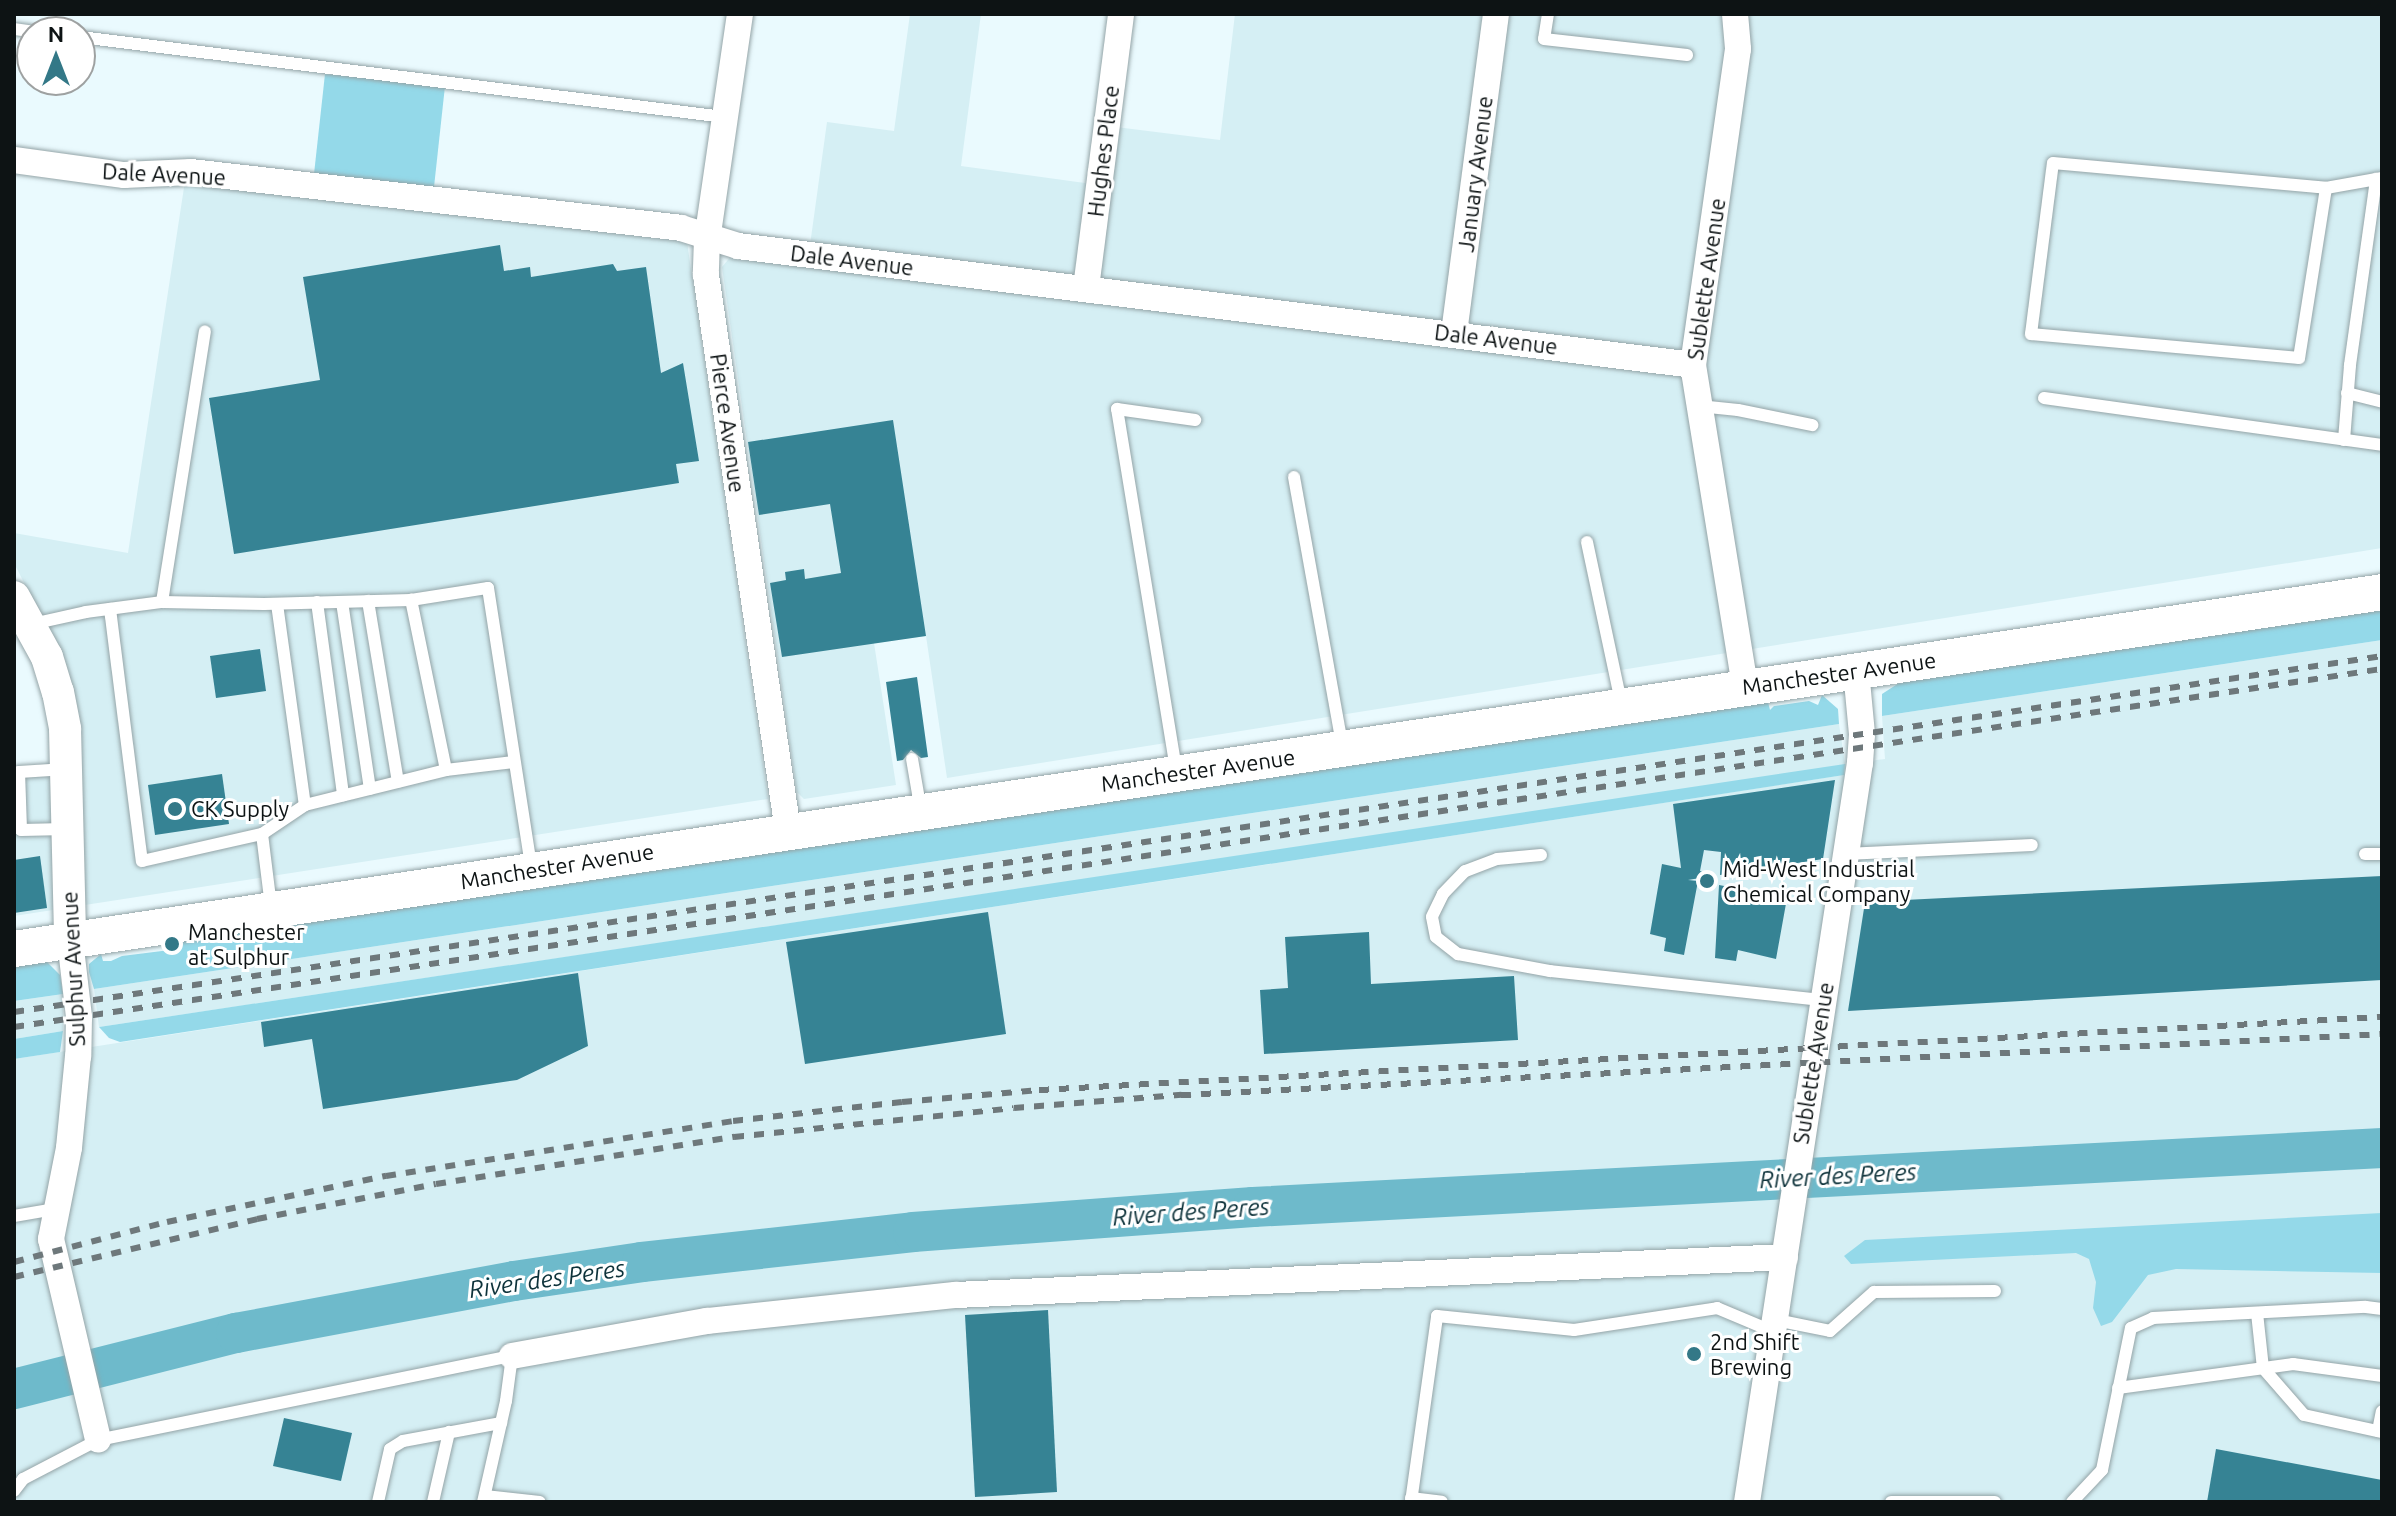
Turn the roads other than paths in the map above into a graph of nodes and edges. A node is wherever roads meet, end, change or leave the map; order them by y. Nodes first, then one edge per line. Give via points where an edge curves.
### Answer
1 (740, 14) edge
2 (1121, 14) edge
3 (1496, 14) edge
4 (1548, 14) edge
5 (1735, 14) edge
6 (96, 39) edge
7 (1687, 55) dead end
8 (724, 117) junction
9 (14, 160) edge
10 (2379, 178) edge
11 (2326, 188) junction
12 (707, 239) junction
13 (1086, 288) junction
14 (205, 331) dead end
15 (1454, 333) junction
16 (1693, 365) junction
17 (2347, 393) junction
18 (2044, 398) dead end
19 (2382, 402) edge
20 (1699, 406) junction
21 (1195, 420) dead end
22 (1812, 425) dead end
23 (2344, 440) junction
24 (2382, 445) edge
25 (1294, 477) dead end
26 (1587, 542) dead end
27 (2382, 592) edge
28 (14, 597) edge
29 (411, 600) junction
30 (368, 601) junction
31 (162, 602) junction
32 (317, 602) junction
33 (342, 602) junction
34 (277, 604) junction
35 (110, 609) junction
36 (22, 626) edge
37 (1856, 671) junction
38 (1745, 686) junction
39 (1621, 705) junction
40 (1343, 748) junction
41 (912, 759) dead end
42 (514, 762) junction
43 (66, 769) junction
44 (446, 770) junction
45 (1177, 772) junction
46 (398, 782) junction
47 (370, 789) junction
48 (343, 795) junction
49 (305, 805) junction
50 (921, 812) junction
51 (67, 829) junction
52 (788, 831) junction
53 (262, 834) junction
54 (2032, 845) dead end
55 (1846, 854) junction
56 (2365, 854) dead end
57 (2382, 854) edge
58 (1541, 855) dead end
59 (532, 870) junction
60 (271, 909) junction
61 (70, 940) junction
62 (14, 949) edge
63 (1822, 1000) junction
64 (55, 1209) junction
65 (14, 1216) edge
66 (1786, 1246) junction
67 (1995, 1291) dead end
68 (2382, 1309) edge
69 (2257, 1313) junction
70 (1775, 1326) junction
71 (512, 1356) junction
72 (2263, 1368) junction
73 (2382, 1376) edge
74 (2118, 1388) junction
75 (2382, 1411) edge
76 (501, 1423) junction
77 (2380, 1431) edge
78 (449, 1432) junction
79 (98, 1440) junction
80 (14, 1491) edge
81 (484, 1499) edge
82 (1411, 1500) edge
83 (1913, 1501) edge
84 (378, 1502) edge
85 (433, 1502) edge
86 (540, 1502) edge
87 (1442, 1502) edge
88 (1747, 1502) edge
89 (1891, 1502) edge
90 (1995, 1502) edge
91 (2072, 1502) edge

1 - 8 street, Pierce Avenue
2 - 13 street, Hughes Place
3 - 15 street, January Avenue
4 - 7 lane via 1544,39
5 - 16 street, Sublette Avenue via 1738,49
6 - 8 lane
8 - 12 street, Pierce Avenue
9 - 12 street, Dale Avenue via 124,175 191,172 681,228
10 - 11 lane
10 - 17 lane
11 - 11 lane via 2299,358 2031,334 2053,163
12 - 13 street, Dale Avenue
12 - 52 street, Pierce Avenue via 706,275
13 - 15 street, Dale Avenue
14 - 31 lane
15 - 16 street, Dale Avenue
16 - 20 street, Sublette Avenue
17 - 19 lane
17 - 23 lane
18 - 23 lane
20 - 22 lane
20 - 38 street, Sublette Avenue
21 - 45 lane via 1117,409
23 - 24 lane
25 - 40 lane
26 - 39 lane
27 - 37 main road, Manchester Avenue
28 - 36 street, Sulphur Avenue
29 - 30 lane
29 - 42 lane via 488,588
29 - 44 lane
30 - 33 lane
30 - 46 lane
31 - 34 lane
31 - 35 lane
32 - 33 lane
32 - 34 lane
32 - 48 lane
33 - 47 lane
34 - 49 lane
35 - 36 lane
35 - 53 lane via 142,861
36 - 43 street, Sulphur Avenue via 47,657 58,692
37 - 38 main road, Manchester Avenue
37 - 55 street, Sublette Avenue via 1862,748
38 - 39 main road, Manchester Avenue
39 - 40 main road, Manchester Avenue
40 - 45 main road, Manchester Avenue
41 - 50 lane
42 - 44 lane
42 - 59 lane
43 - 51 street, Sulphur Avenue
43 - 51 lane via 19,772 21,830
44 - 46 lane
45 - 50 main road, Manchester Avenue
46 - 47 lane
47 - 48 lane
48 - 49 lane
49 - 53 lane
50 - 52 main road, Manchester Avenue
51 - 61 street, Sulphur Avenue
52 - 59 main road, Manchester Avenue
53 - 60 lane
54 - 55 lane
55 - 63 street, Sublette Avenue
56 - 57 lane
58 - 63 lane via 1497,859 1465,871 1443,894 1432,917 1436,937 1458,954 1550,971
59 - 60 main road, Manchester Avenue
60 - 61 main road, Manchester Avenue
61 - 62 main road, Manchester Avenue
61 - 64 street, Sulphur Avenue via 78,1056 69,1148
63 - 66 street, Sublette Avenue
64 - 65 lane
64 - 79 street, Sulphur Avenue via 51,1239
66 - 70 street, Sublette Avenue
66 - 71 street via 956,1295 707,1321
67 - 70 lane via 1874,1292 1830,1331
68 - 69 lane
69 - 72 lane
69 - 74 lane via 2153,1318 2131,1328
70 - 82 lane via 1717,1308 1574,1330 1437,1316
70 - 88 street, Sublette Avenue
71 - 76 lane
71 - 79 lane
72 - 73 lane via 2293,1364
72 - 74 lane
72 - 77 lane via 2304,1415
74 - 91 lane via 2102,1470
75 - 77 lane
76 - 78 lane
76 - 81 lane
78 - 84 lane via 403,1441 390,1449
78 - 85 lane
79 - 80 lane via 23,1479
81 - 86 lane
82 - 87 lane
83 - 89 lane
83 - 90 lane

